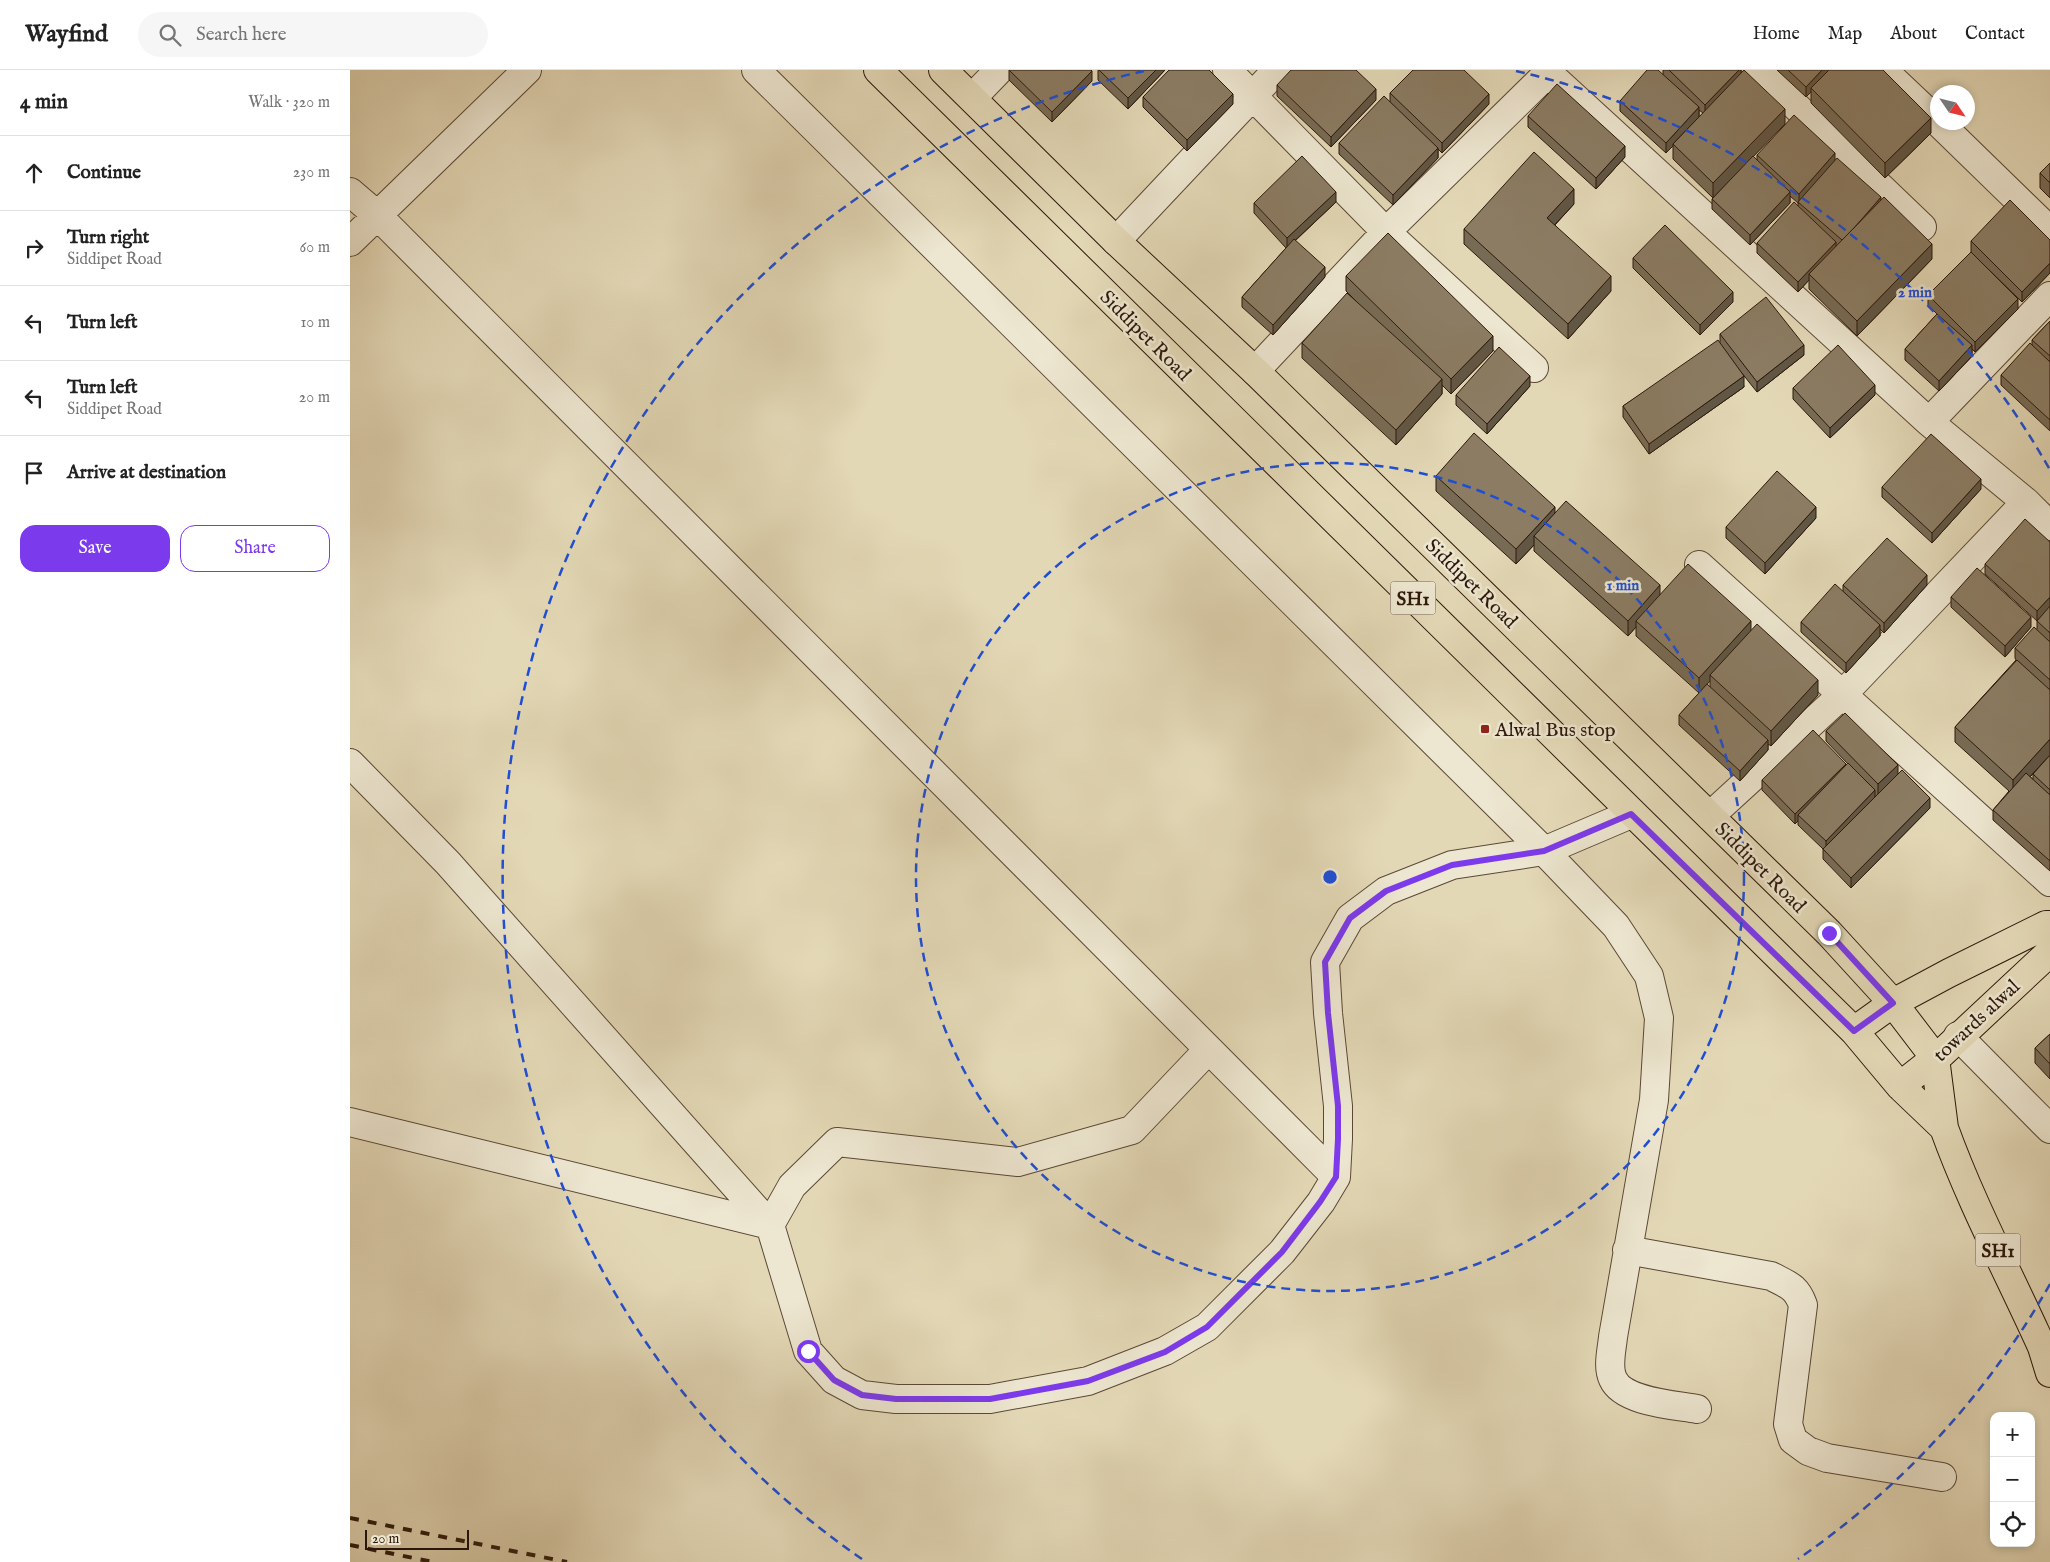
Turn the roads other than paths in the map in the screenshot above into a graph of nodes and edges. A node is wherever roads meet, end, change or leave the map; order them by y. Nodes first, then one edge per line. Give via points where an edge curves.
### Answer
1 (527, 70) edge
2 (756, 70) edge
3 (878, 70) edge
4 (943, 70) edge
5 (999, 70) edge
6 (1228, 70) edge
7 (1277, 70) edge
8 (1758, 70) edge
9 (1883, 70) edge
10 (1550, 71) edge
11 (1253, 96) junction
12 (972, 98) junction
13 (1930, 114) edge
14 (1946, 130) edge
15 (350, 192) edge
16 (378, 216) junction
17 (1922, 227) dead end
18 (2050, 231) edge
19 (1386, 232) junction
20 (1116, 241) junction
21 (350, 242) edge
22 (2050, 296) edge
23 (1534, 368) dead end
24 (1255, 371) junction
25 (1930, 422) junction
26 (2026, 502) junction
27 (2050, 526) edge
28 (1699, 565) dead end
29 (1843, 694) junction
30 (350, 764) edge
31 (1631, 814) junction
32 (1710, 816) junction
33 (1544, 851) junction
34 (2050, 882) edge
35 (2050, 925) edge
36 (2050, 952) edge
37 (1893, 1003) junction
38 (1854, 1031) junction
39 (1958, 1036) junction
40 (1208, 1050) junction
41 (1935, 1058) junction
42 (1900, 1086) junction
43 (350, 1122) edge
44 (1944, 1128) junction
45 (2050, 1129) edge
46 (1336, 1177) junction
47 (770, 1225) junction
48 (1627, 1250) junction
49 (2050, 1372) edge
50 (1697, 1409) dead end
51 (1942, 1477) dead end

1 - 16 street
2 - 33 street
3 - 31 main road, Siddipet Road / SH1
4 - 12 main road, Siddipet Road / SH1
5 - 12 street
6 - 11 street
7 - 11 street
8 - 17 street
9 - 13 street
10 - 19 street
10 - 25 street
11 - 19 street
11 - 20 street
12 - 20 main road, Siddipet Road / SH1
14 - 18 street
15 - 16 street
16 - 21 street
16 - 40 street
19 - 23 street
19 - 24 street
20 - 24 main road, Siddipet Road / SH1
22 - 25 street
24 - 32 main road, Siddipet Road / SH1
25 - 26 street
26 - 27 street
26 - 29 street
28 - 29 street
29 - 32 street
29 - 34 street
30 - 47 street via 448,864
31 - 33 street
31 - 38 main road, Siddipet Road / SH1
32 - 37 main road, Siddipet Road / SH1 via 1829,933
33 - 46 street via 1452,865 1386,891 1350,918 1325,962 1338,1106
33 - 48 street via 1616,926 1648,976 1658,1018 1654,1100
35 - 37 main road
36 - 39 main road, towards alwal
37 - 38 main road
37 - 41 main road, Siddipet Road / SH1
38 - 42 main road, Siddipet Road / SH1
39 - 41 main road, towards alwal
39 - 45 street
40 - 46 street
40 - 47 street via 1132,1130 1018,1162 838,1142 792,1186
41 - 42 main road, towards alwal
41 - 44 main road, SH1
42 - 44 main road, Siddipet Road / SH1
43 - 47 street
44 - 49 main road, SH1 via 1963,1178 2042,1347
46 - 47 street via 1282,1252 1207,1327 1165,1352 1088,1381 990,1399 896,1399 862,1395 834,1380 808,1351
48 - 50 street via 1610,1362 1613,1379 1623,1391 1647,1400
48 - 51 street via 1771,1276 1788,1285 1799,1293 1803,1305 1788,1424 1793,1440 1808,1451 1828,1458

